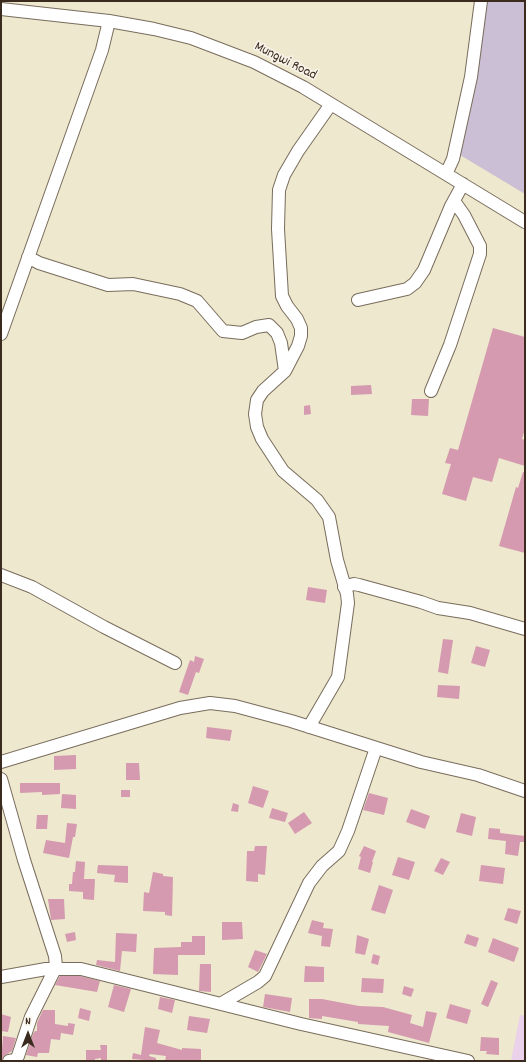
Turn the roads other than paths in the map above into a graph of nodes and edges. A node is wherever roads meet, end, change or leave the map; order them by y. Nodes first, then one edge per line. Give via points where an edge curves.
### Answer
1 (481, 1) edge
2 (3, 6) edge
3 (109, 21) junction
4 (331, 104) junction
5 (446, 174) junction
6 (464, 184) junction
7 (454, 201) junction
8 (525, 222) edge
9 (28, 257) junction
10 (358, 300) dead end
11 (1, 334) edge
12 (285, 371) junction
13 (431, 391) dead end
14 (1, 575) edge
15 (344, 587) junction
16 (525, 629) edge
17 (175, 663) dead end
18 (309, 727) junction
19 (376, 748) junction
20 (1, 762) edge
21 (1, 779) edge
22 (525, 791) edge
23 (55, 968) junction
24 (1, 977) edge
25 (222, 1003) junction
26 (432, 1057) edge
27 (13, 1061) edge
28 (468, 1061) edge

1 - 5 street via 470,83 453,159
2 - 3 street, Mungwi Road
3 - 4 street, Mungwi Road via 191,38 225,50 254,62
3 - 9 street via 102,50
4 - 5 street, Mungwi Road
4 - 12 street via 292,161 279,190 278,229 282,296 301,328 298,346
5 - 6 street, Mungwi Road
6 - 7 street
6 - 8 street, Mungwi Road
7 - 10 street via 424,270 415,283 407,289
7 - 13 street via 480,246 480,254 450,345
9 - 11 street
9 - 12 street via 39,263 108,285 133,284 180,294 197,301 223,331 242,333 256,327 269,326 277,333 281,343
12 - 15 street via 257,400 256,427 283,471 317,500 329,517
14 - 17 street via 32,587
15 - 16 street via 359,585
15 - 18 street via 348,603 338,676
18 - 19 street
18 - 20 street via 235,706 200,703
19 - 22 street
19 - 25 street via 348,831 338,851 322,866 310,883 265,976
21 - 23 street via 55,956
23 - 24 street
23 - 25 street via 81,969
23 - 27 street via 31,1017 18,1056
25 - 26 street
26 - 28 street

